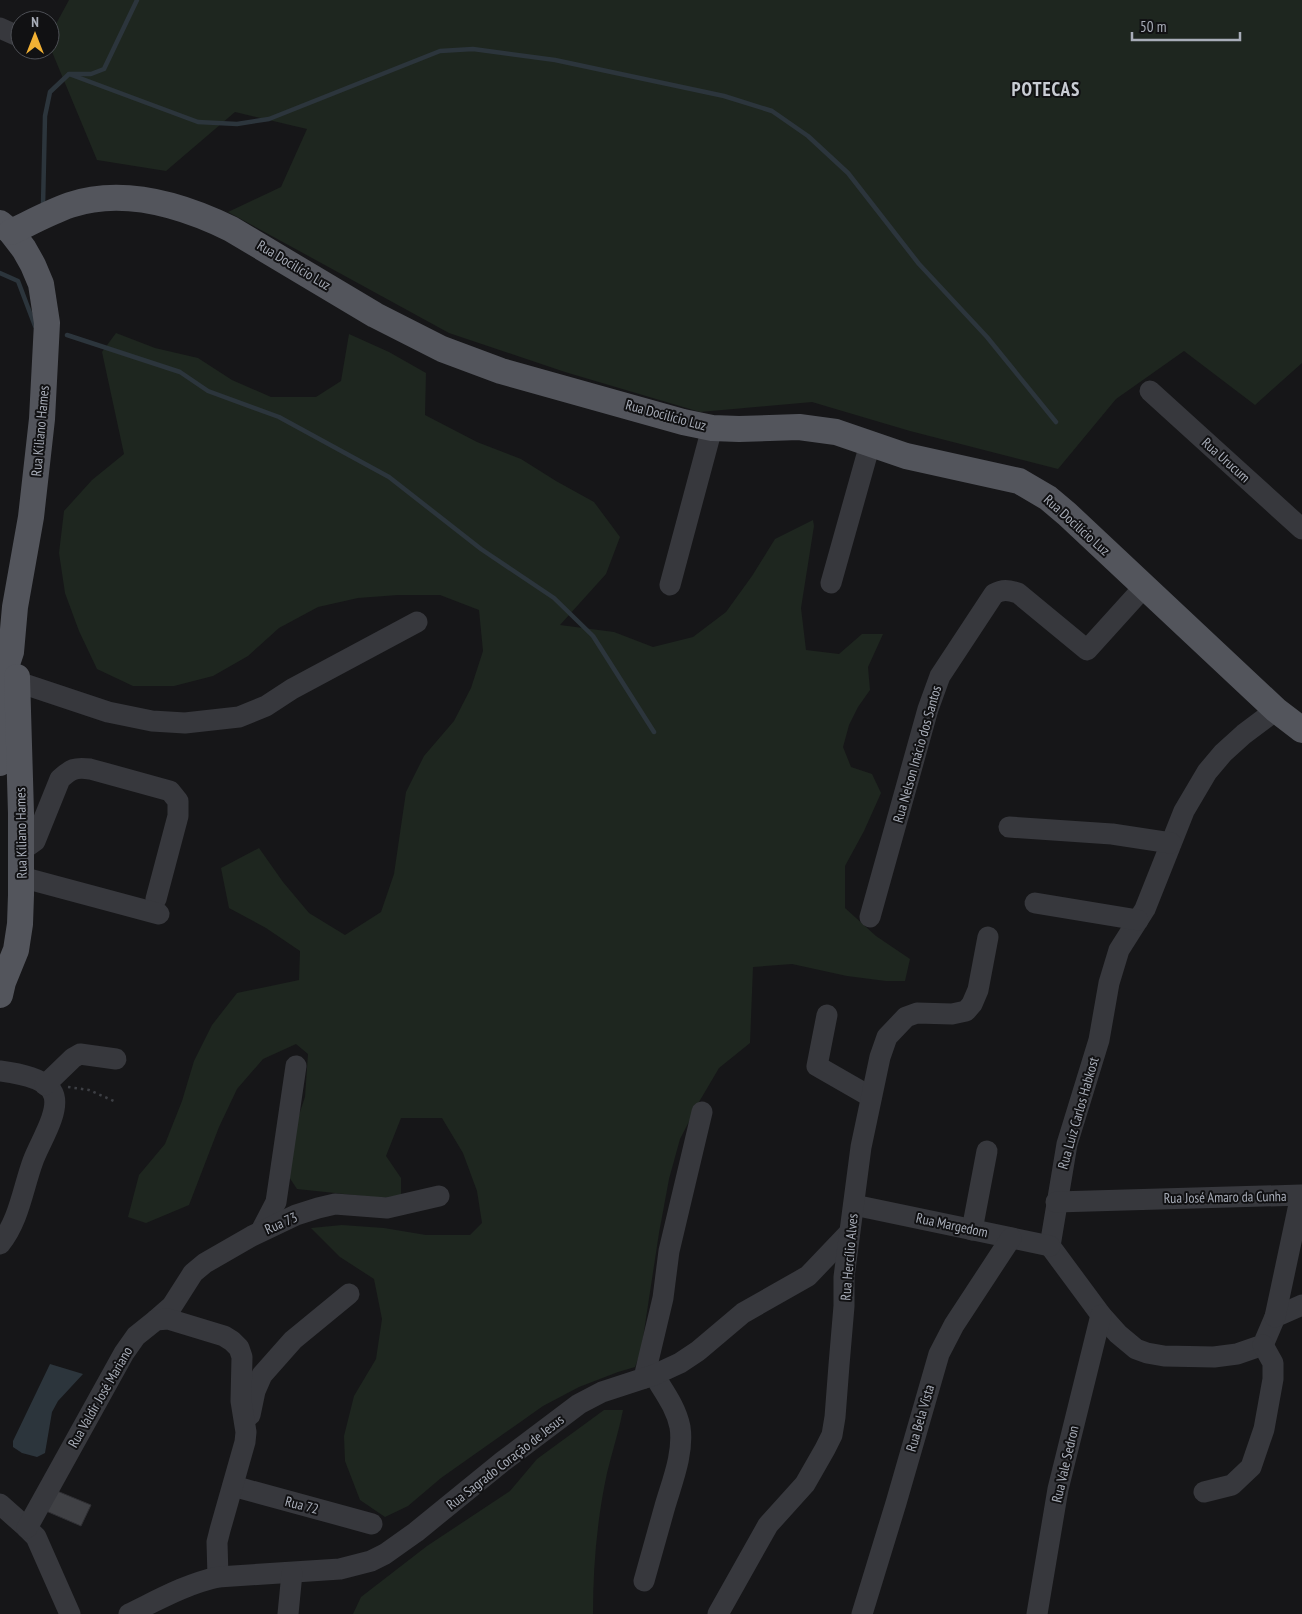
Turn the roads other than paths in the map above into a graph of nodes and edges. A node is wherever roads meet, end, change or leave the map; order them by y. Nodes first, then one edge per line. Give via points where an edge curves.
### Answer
1 (5, 228) edge
2 (1150, 391) dead end
3 (712, 428) junction
4 (870, 444) junction
5 (1302, 529) edge
6 (831, 583) dead end
7 (670, 585) dead end
8 (1144, 587) junction
9 (417, 622) dead end
10 (11, 652) junction
11 (18, 682) junction
12 (1276, 710) junction
13 (1302, 730) edge
14 (0, 763) edge
15 (10, 808) edge
16 (1008, 827) dead end
17 (1171, 843) junction
18 (21, 851) junction
19 (11, 881) edge
20 (1035, 903) dead end
21 (870, 917) dead end
22 (1138, 920) junction
23 (988, 937) dead end
24 (1, 981) edge
25 (827, 1015) dead end
26 (116, 1059) dead end
27 (296, 1066) dead end
28 (0, 1072) edge
29 (48, 1086) junction
30 (871, 1097) junction
31 (702, 1112) dead end
32 (987, 1151) dead end
33 (439, 1196) dead end
34 (1056, 1202) junction
35 (854, 1205) junction
36 (972, 1230) junction
37 (261, 1232) junction
38 (849, 1233) junction
39 (1011, 1238) junction
40 (0, 1244) edge
41 (1050, 1246) junction
42 (349, 1294) dead end
43 (1302, 1305) edge
44 (1101, 1315) junction
45 (1275, 1317) junction
46 (156, 1320) junction
47 (1263, 1345) junction
48 (649, 1377) junction
49 (246, 1432) junction
50 (233, 1486) junction
51 (1204, 1492) dead end
52 (0, 1504) edge
53 (372, 1524) dead end
54 (27, 1528) junction
55 (292, 1573) junction
56 (218, 1577) junction
57 (644, 1581) dead end
58 (70, 1614) edge
59 (129, 1614) edge
60 (288, 1614) edge
61 (718, 1614) edge
62 (862, 1614) edge
63 (1037, 1614) edge

1 - 3 main road, Rua Docilício Luz via 72,204 95,200 136,199 187,209 252,240 376,315 442,349 501,371
1 - 10 main road, Rua Kiliano Hames via 33,265 41,284 47,324 39,457
2 - 5 street, Rua Urucum
3 - 4 main road, Rua Docilício Luz via 784,426 822,429
3 - 7 street
4 - 6 street
4 - 8 main road, Rua Docilício Luz via 929,462 1002,476 1034,488 1067,514
8 - 12 main road, Rua Docilício Luz
8 - 21 street, Rua Nelson Inácio dos Santos via 1087,650 1018,594 1009,590 994,594 940,676
9 - 11 street via 239,718 185,723 152,721 108,712
10 - 11 main road, Rua Kiliano Hames
10 - 14 main road, Rua Kiliano Hames via 1,682
11 - 15 main road, Rua Kiliano Hames
12 - 13 main road, Rua Docilício Luz
12 - 17 street, Rua Luiz Carlos Habkost via 1244,734 1207,772
15 - 18 main road, Rua Kiliano Hames
16 - 17 street via 1112,834
17 - 22 street, Rua Luiz Carlos Habkost
18 - 19 main road, Rua Kiliano Hames
18 - 19 street via 35,840 60,778 78,768 170,791 178,801 178,816 157,906
19 - 24 main road, Rua Kiliano Hames via 20,924 16,950
20 - 22 street
22 - 34 street, Rua Luiz Carlos Habkost via 1113,966 1099,1040 1067,1144
23 - 30 street, Rua Hercílio Alves via 978,990 972,1004 966,1011 952,1014 916,1013 906,1016 887,1037
25 - 30 street via 818,1066
26 - 29 street via 80,1054
27 - 37 street via 276,1202
28 - 29 street via 22,1075
29 - 40 street via 54,1095 54,1110 32,1163 23,1197
30 - 35 street, Rua Hercílio Alves
31 - 48 street via 669,1251
32 - 36 street
33 - 37 street, Rua 73 via 387,1208 335,1204 296,1216
34 - 41 street, Rua Luiz Carlos Habkost
34 - 45 street, Rua José Amaro da Cunha via 1300,1195
35 - 36 street, Rua Margedom
35 - 38 street, Rua Hercílio Alves
36 - 39 street, Rua Margedom
37 - 46 street, Rua 73 via 193,1273 172,1306
38 - 48 street, Rua Sagrado Coração de Jesus via 808,1276 743,1313 680,1363
38 - 61 street, Rua Hercílio Alves via 832,1435 804,1484 768,1525
39 - 41 street, Rua Margedom
39 - 62 street, Rua Bela Vista via 954,1325 939,1354
41 - 44 street
42 - 49 street via 294,1340 262,1375
43 - 45 street
44 - 47 street via 1127,1342 1147,1353 1214,1357 1237,1354
44 - 63 street, Rua Vale Sedron via 1058,1489
45 - 47 street
46 - 49 street via 168,1319 224,1336 239,1348
46 - 54 street, Rua Valdir José Mariano via 136,1336 124,1353
47 - 51 street via 1273,1363 1273,1379 1264,1429 1252,1467 1232,1485
48 - 55 street, Rua Sagrado Coração de Jesus via 602,1392 580,1404 385,1554 340,1569
48 - 57 street via 675,1409 680,1436 672,1482
49 - 50 street
50 - 53 street, Rua 72
50 - 56 street via 217,1542
52 - 54 street
54 - 58 street via 36,1537
55 - 56 street, Rua Sagrado Coração de Jesus
55 - 60 street
56 - 59 street, Rua Sagrado Coração de Jesus via 194,1583

